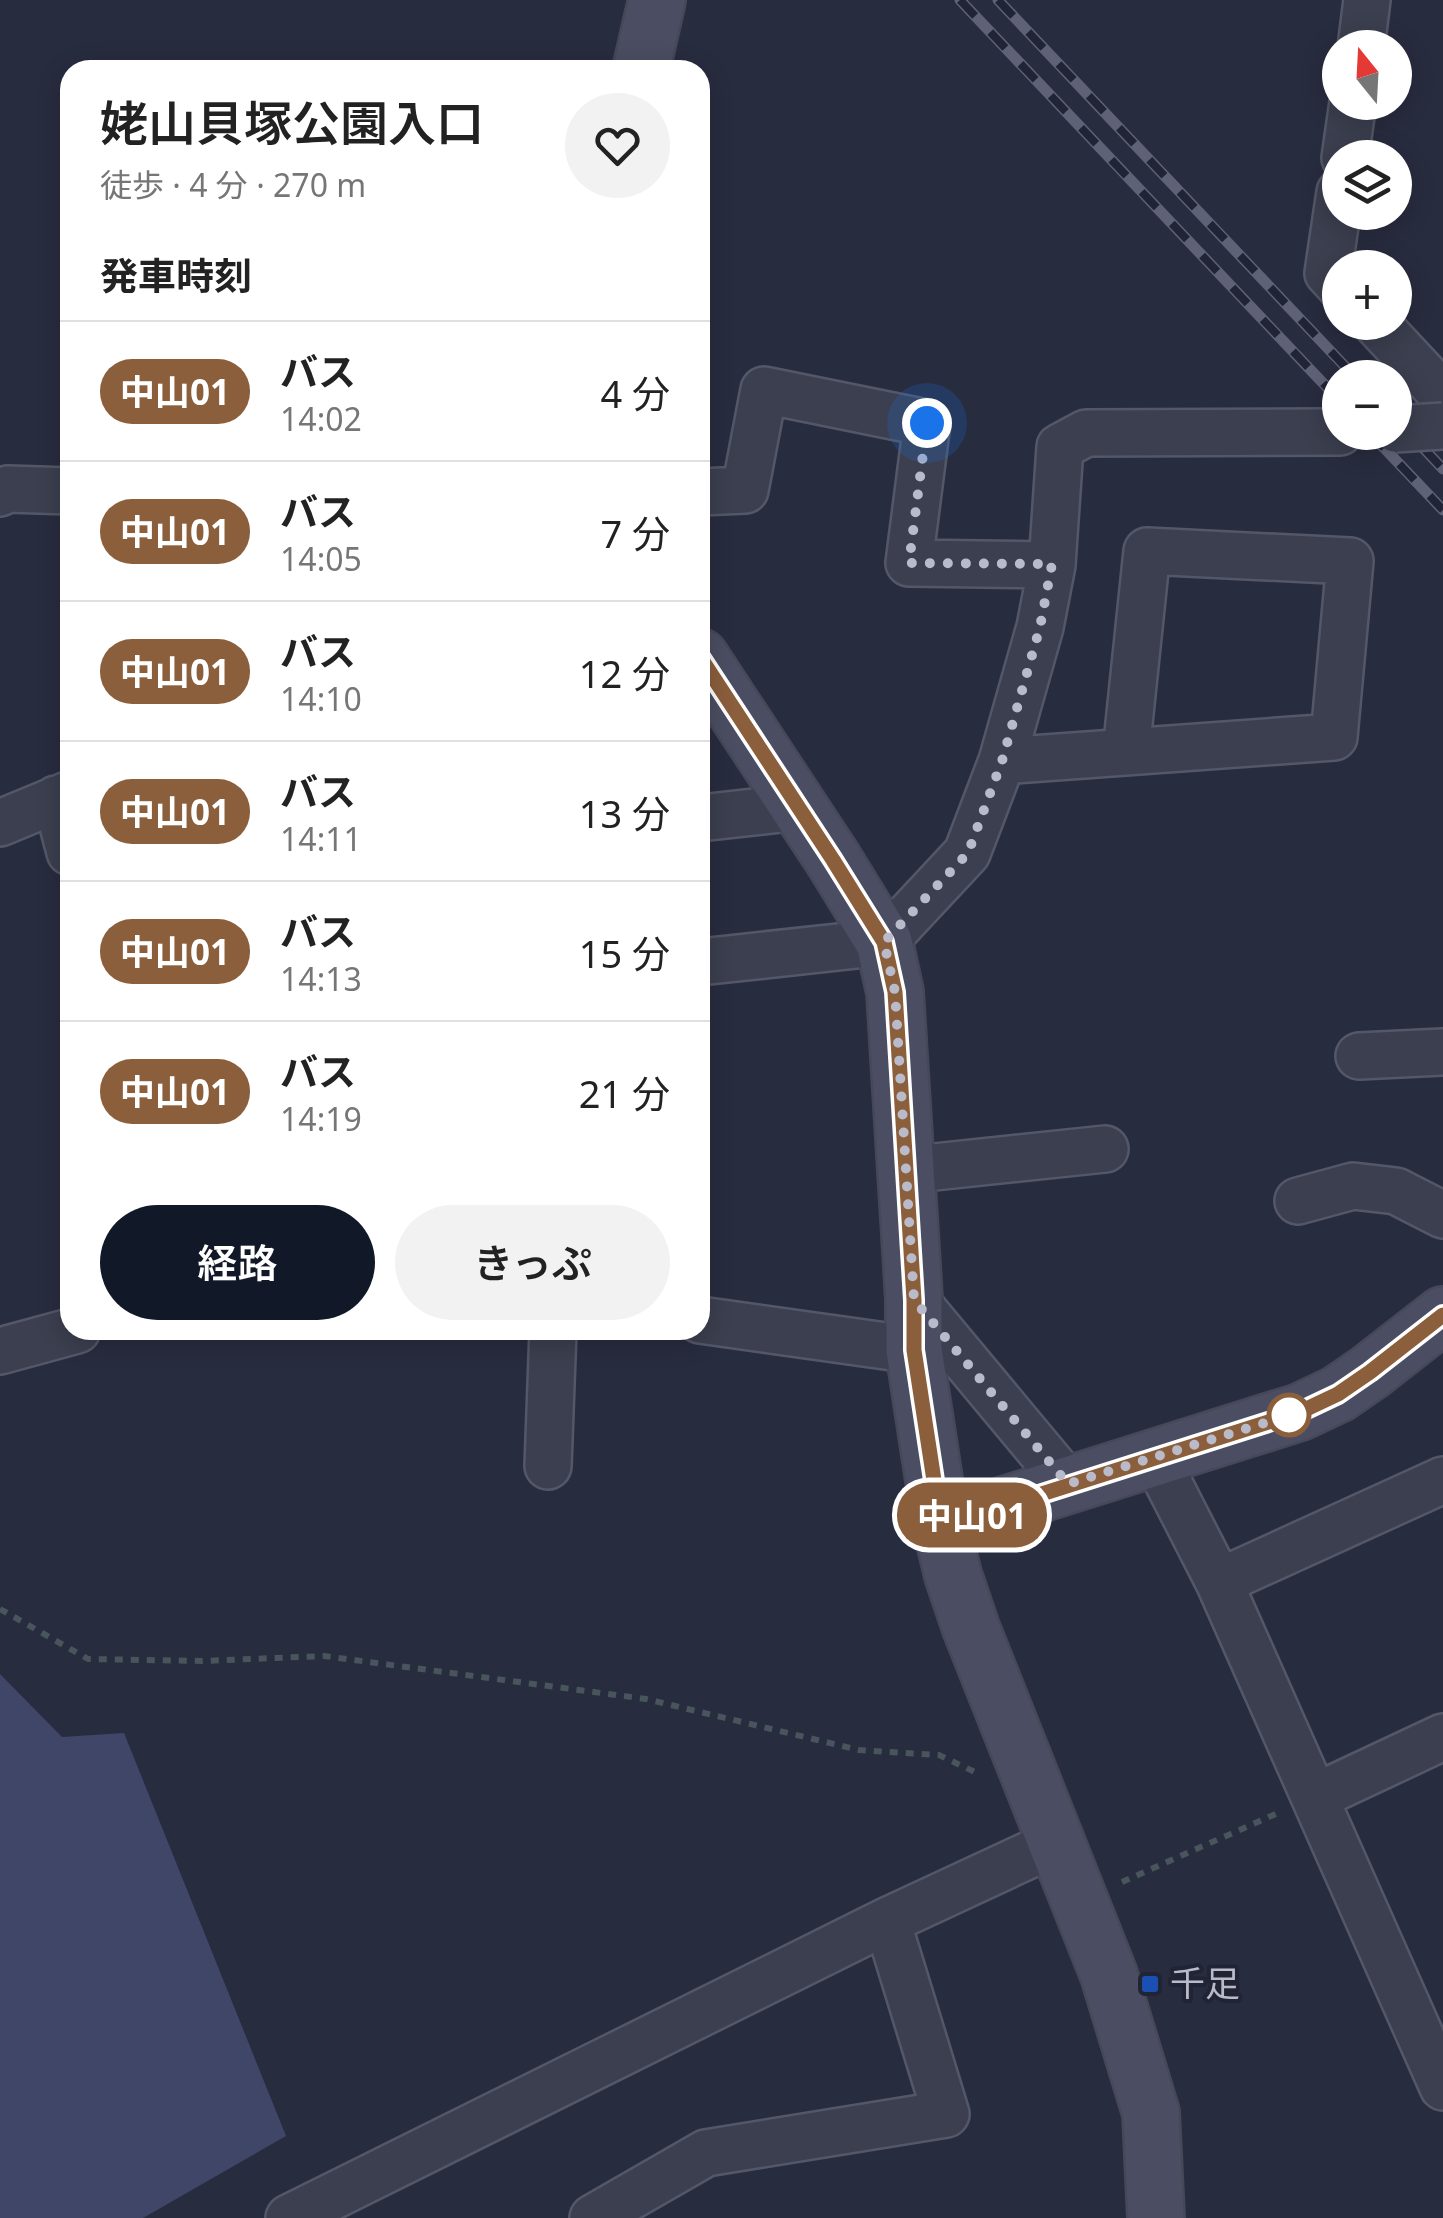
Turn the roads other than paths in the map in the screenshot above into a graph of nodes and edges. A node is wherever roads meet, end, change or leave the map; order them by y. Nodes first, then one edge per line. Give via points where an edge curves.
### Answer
1 (657, 0) edge
2 (1368, 0) edge
3 (1364, 30) edge
4 (643, 60) edge
5 (1392, 340) edge
6 (1443, 394) edge
7 (1443, 426) edge
8 (1412, 428) edge
9 (1322, 433) edge
10 (60, 491) edge
11 (710, 492) edge
12 (0, 493) edge
13 (1052, 564) junction
14 (710, 672) edge
15 (1126, 752) junction
16 (1002, 761) junction
17 (60, 797) edge
18 (798, 807) junction
19 (710, 817) edge
20 (0, 823) edge
21 (884, 942) junction
22 (710, 961) edge
23 (1443, 1052) edge
24 (1359, 1056) dead end
25 (1105, 1150) dead end
26 (906, 1170) junction
27 (1298, 1201) dead end
28 (1443, 1214) edge
29 (1443, 1315) edge
30 (710, 1320) edge
31 (914, 1325) junction
32 (60, 1334) edge
33 (553, 1340) edge
34 (0, 1350) edge
35 (1155, 1457) junction
36 (548, 1466) dead end
37 (1443, 1480) edge
38 (1068, 1484) junction
39 (941, 1526) junction
40 (1219, 1582) junction
41 (1443, 1737) edge
42 (1314, 1797) junction
43 (1057, 1842) junction
44 (887, 1921) junction
45 (1443, 2086) edge
46 (296, 2216) edge
47 (1160, 2216) edge
48 (593, 2218) edge

1 - 4 street
2 - 3 street
5 - 6 street
7 - 8 street, bridge
9 - 13 street via 1086,434 1060,446
10 - 12 street
11 - 13 street via 745,490 764,390 927,423 909,563
13 - 16 street
14 - 18 street
15 - 15 street via 1334,738 1350,561 1147,550
15 - 16 street
16 - 21 street via 968,853
17 - 20 street
18 - 19 street
18 - 21 street
21 - 22 street
21 - 26 street via 895,992
23 - 24 street
25 - 26 street
26 - 31 street
27 - 28 street via 1353,1186 1396,1191
29 - 35 street via 1338,1394
30 - 31 street
31 - 38 street
31 - 39 street
32 - 34 street
33 - 36 street
35 - 38 street
35 - 40 street
37 - 40 street
38 - 39 street
39 - 43 street via 971,1628
40 - 42 street
41 - 42 street
42 - 45 street
43 - 44 street
43 - 47 street via 1109,1975 1150,2113
44 - 46 street
44 - 48 street via 946,2114 706,2153

